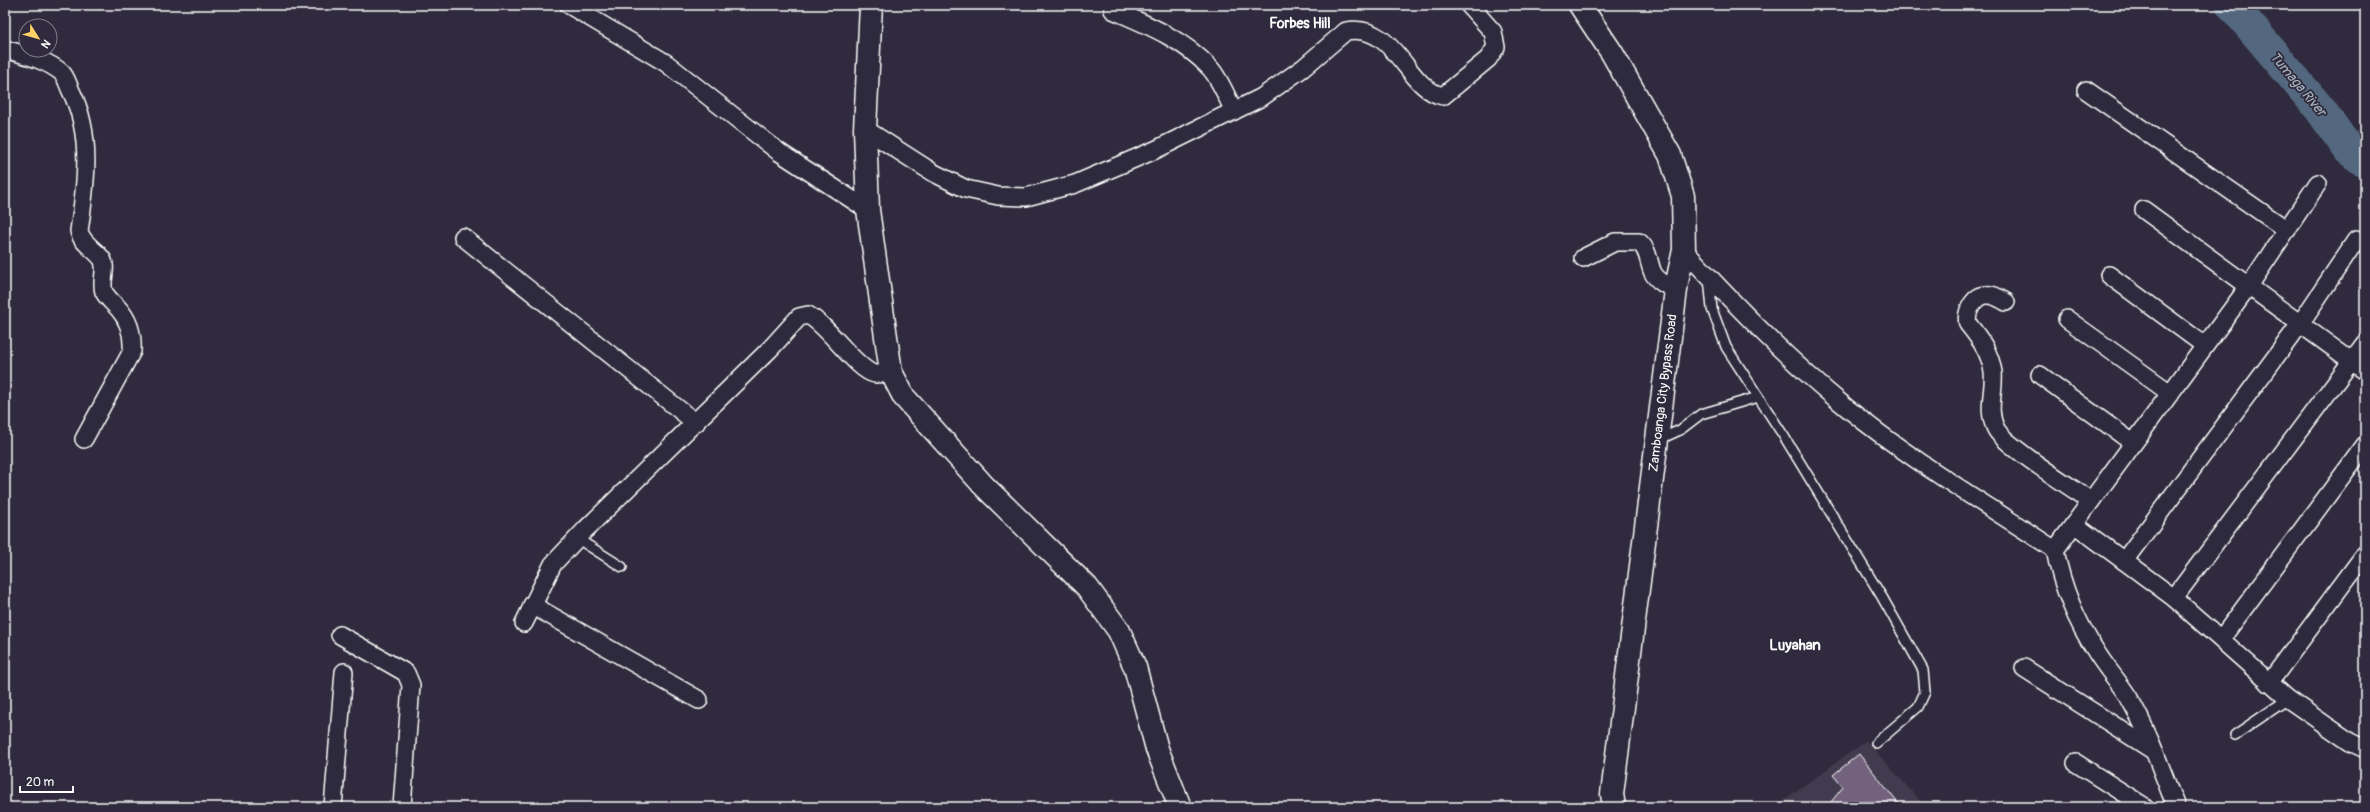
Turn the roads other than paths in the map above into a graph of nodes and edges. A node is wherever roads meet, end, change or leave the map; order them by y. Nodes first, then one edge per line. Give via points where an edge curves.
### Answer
1 (568, 5) edge
2 (1469, 5) edge
3 (1580, 5) edge
4 (867, 7) edge
5 (1113, 10) dead end
6 (5, 50) edge
7 (2086, 90) dead end
8 (1234, 111) junction
9 (865, 129) junction
10 (2318, 183) dead end
11 (868, 210) junction
12 (2144, 210) dead end
13 (2287, 230) junction
14 (463, 237) dead end
15 (2356, 240) dead end
16 (1684, 250) junction
17 (1583, 258) dead end
18 (2109, 275) dead end
19 (1709, 276) junction
20 (2248, 286) junction
21 (1676, 290) junction
22 (2006, 302) dead end
23 (2067, 319) dead end
24 (2300, 324) junction
25 (2365, 342) edge
26 (2204, 345) junction
27 (2358, 366) edge
28 (891, 372) junction
29 (2040, 375) dead end
30 (2170, 394) junction
31 (1758, 397) junction
32 (696, 423) junction
33 (84, 439) dead end
34 (1657, 441) junction
35 (2134, 443) junction
36 (2363, 452) edge
37 (2090, 501) junction
38 (2074, 524) junction
39 (578, 539) junction
40 (2055, 550) junction
41 (2365, 554) edge
42 (2124, 561) junction
43 (622, 567) dead end
44 (2174, 598) junction
45 (532, 604) junction
46 (524, 623) dead end
47 (340, 635) dead end
48 (2221, 639) junction
49 (2024, 668) dead end
50 (344, 672) dead end
51 (2269, 683) junction
52 (2288, 699) junction
53 (700, 700) dead end
54 (2235, 735) dead end
55 (1876, 743) dead end
56 (2365, 749) edge
57 (2154, 751) junction
58 (2076, 763) dead end
59 (333, 807) edge
60 (402, 807) edge
61 (1180, 807) edge
62 (1614, 807) edge
63 (2145, 807) edge
64 (2176, 807) edge

1 - 11 street via 666,63 779,152
2 - 8 street via 1493,32 1496,47 1488,59 1443,96 1429,90 1385,42 1370,32 1354,30 1346,31 1303,68 1262,97
3 - 16 street, Zamboanga City Bypass Road via 1612,53 1670,155 1683,196
4 - 9 street
5 - 8 street via 1171,36 1190,50 1211,69
6 - 33 street via 47,62 62,73 74,96 84,130 87,164 79,231 81,237 103,260 104,293 125,317 133,340 132,351
7 - 13 street
8 - 9 street via 1155,150 1083,180 1026,197 998,196 966,189 932,172
9 - 11 street
10 - 13 street
11 - 28 street
12 - 20 street
13 - 20 street
14 - 32 street
15 - 24 street
16 - 19 street
16 - 21 street, Zamboanga City Bypass Road
17 - 21 street via 1615,242 1639,242 1646,248 1654,274 1660,282
18 - 26 street
19 - 31 lane via 1712,309 1726,347
19 - 40 street via 1790,358 1848,408 1917,458
20 - 24 street
20 - 26 street
21 - 34 street, Zamboanga City Bypass Road
22 - 37 street via 1988,294 1978,298 1970,308 1967,319 1989,354 1993,373 1990,401 1996,429 2021,452
23 - 30 street
24 - 27 street
24 - 42 street
25 - 27 street
26 - 30 street
27 - 44 street
28 - 32 street via 875,374 864,369 822,326 812,317 804,315 790,325 771,348
28 - 61 street via 904,397 985,487 1088,587 1119,631 1135,667 1156,749
29 - 35 street
30 - 35 street
31 - 34 lane via 1701,414 1680,430
31 - 55 lane via 1882,597 1923,670 1925,692 1918,707
32 - 39 street
34 - 62 street, Zamboanga City Bypass Road via 1612,794
35 - 37 street
36 - 48 street
37 - 38 street
38 - 40 street
38 - 42 street
39 - 43 lane
39 - 45 street via 553,564
40 - 57 street via 2060,578 2076,617 2097,653 2128,697
41 - 51 street
42 - 44 street
44 - 48 street
45 - 46 street
45 - 53 street
47 - 60 street via 410,677
48 - 51 street
49 - 57 street
50 - 59 street
51 - 52 street
52 - 54 lane
52 - 56 street via 2350,742
57 - 64 street
58 - 63 street

